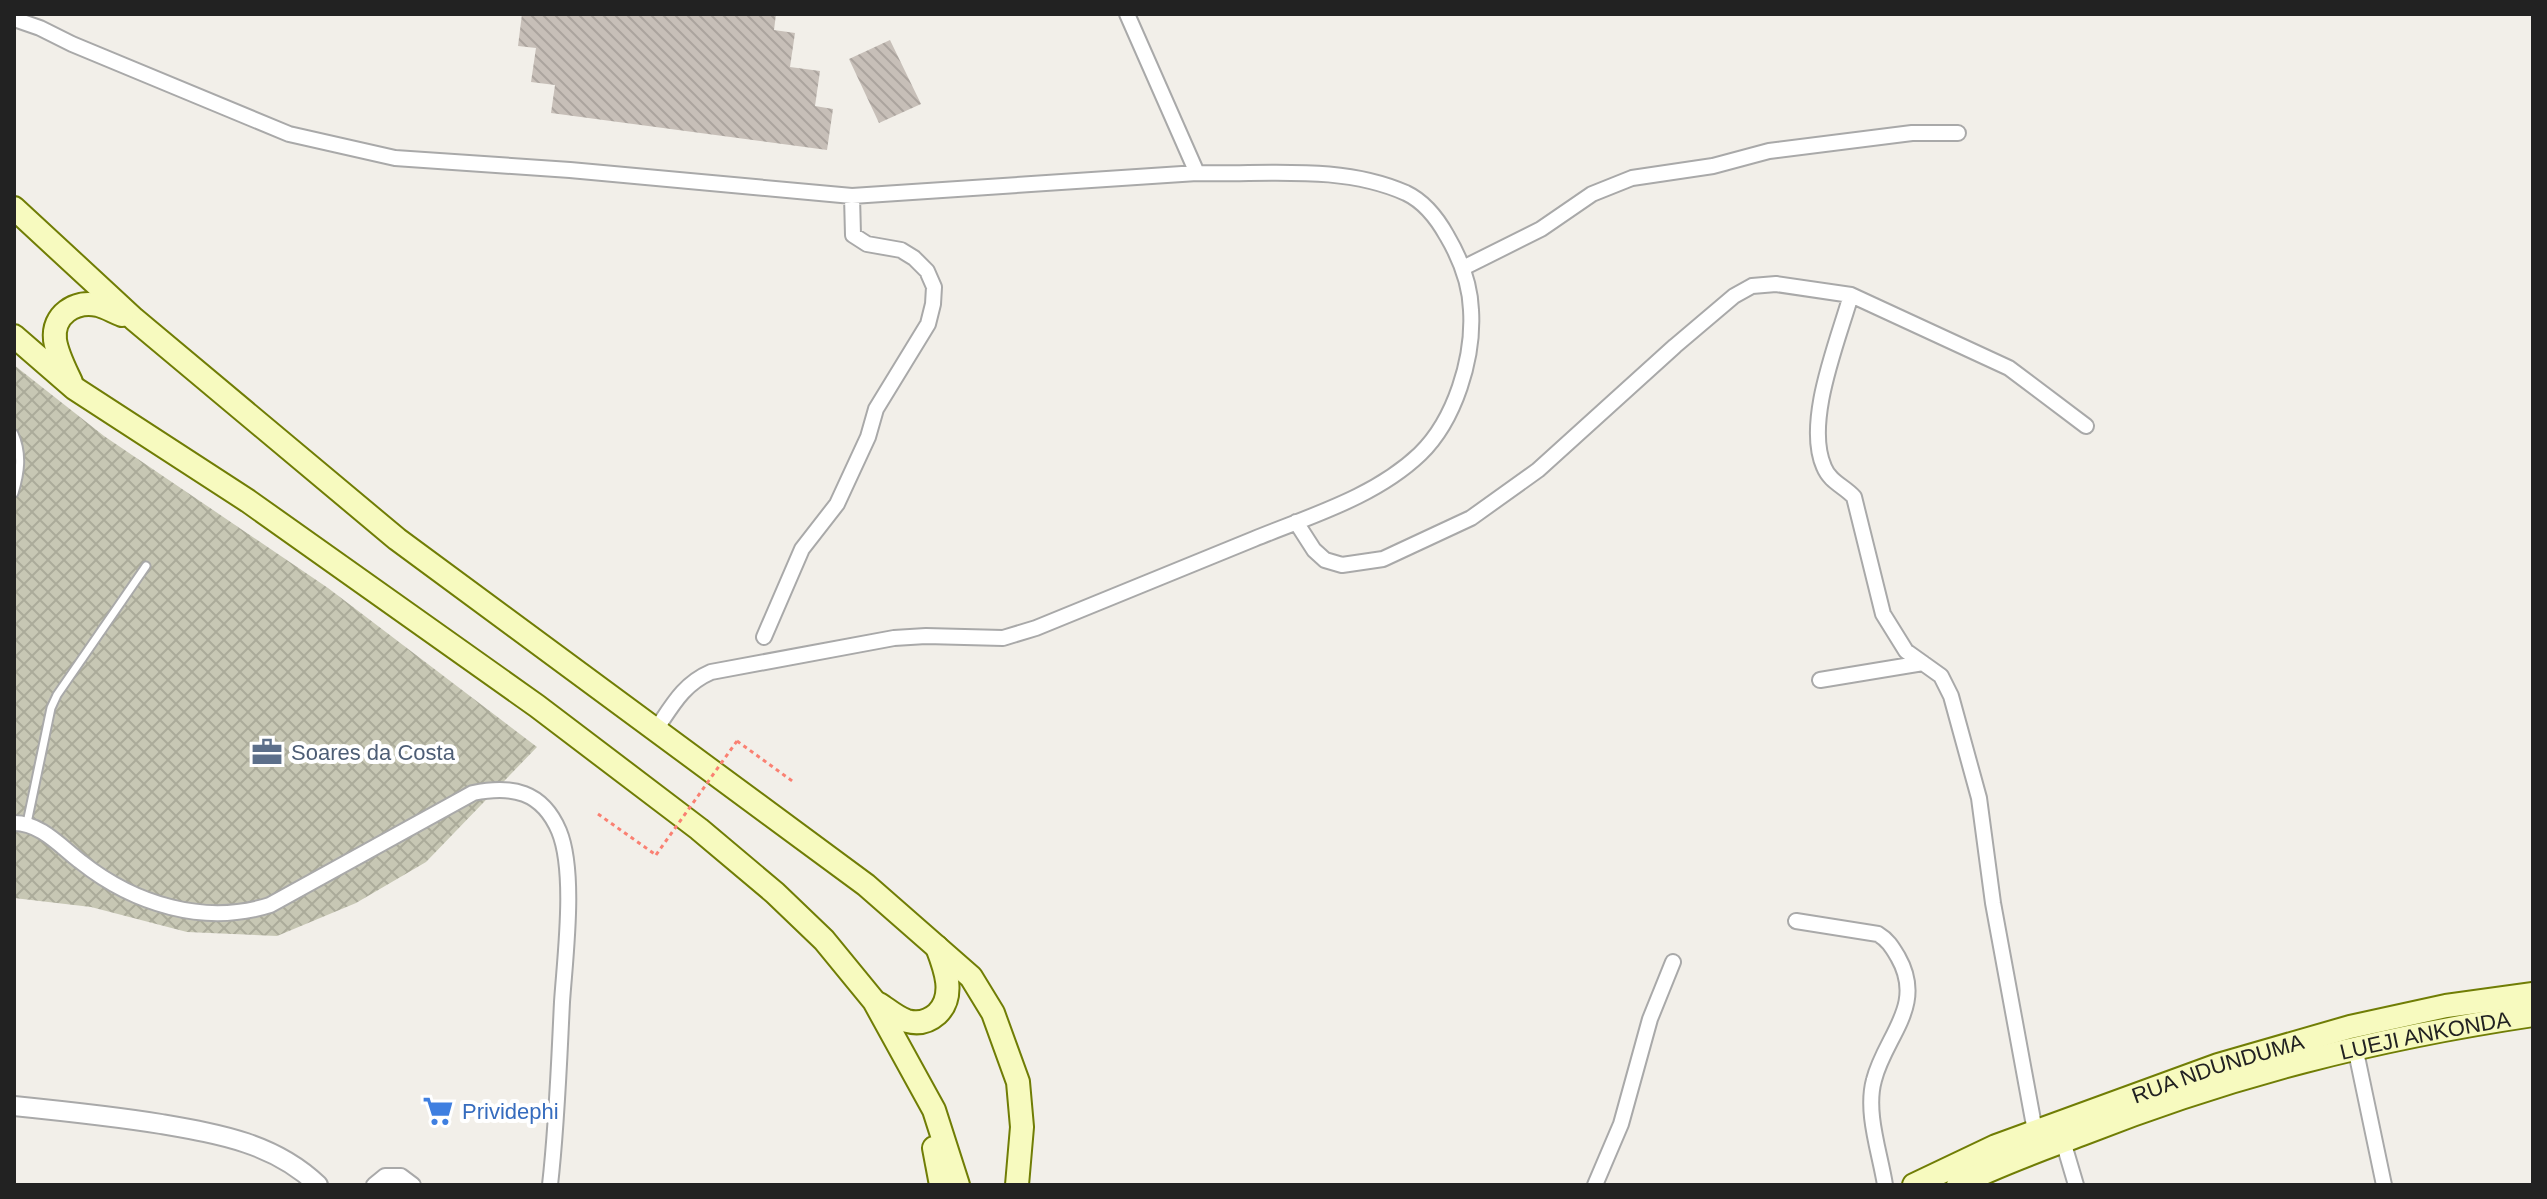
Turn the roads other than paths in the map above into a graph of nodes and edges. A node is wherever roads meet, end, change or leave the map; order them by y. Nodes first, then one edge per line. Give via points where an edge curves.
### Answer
1 (1127, 14) edge
2 (14, 19) edge
3 (1958, 133) dead end
4 (1197, 173) junction
5 (852, 196) junction
6 (14, 208) edge
7 (1463, 268) junction
8 (1851, 295) junction
9 (134, 319) junction
10 (14, 336) edge
11 (74, 388) junction
12 (2086, 426) dead end
13 (14, 434) edge
14 (14, 493) edge
15 (1296, 522) junction
16 (146, 566) dead end
17 (764, 637) dead end
18 (1923, 663) junction
19 (1820, 680) dead end
20 (655, 731) junction
21 (21, 823) edge
22 (1796, 921) dead end
23 (937, 946) junction
24 (1673, 962) dead end
25 (2533, 994) edge
26 (874, 1001) junction
27 (2533, 1015) edge
28 (891, 1030) junction
29 (2355, 1047) junction
30 (14, 1106) edge
31 (2035, 1131) junction
32 (2063, 1141) junction
33 (318, 1185) edge
34 (374, 1185) edge
35 (413, 1185) edge
36 (550, 1185) edge
37 (941, 1185) edge
38 (958, 1185) edge
39 (1017, 1185) edge
40 (1595, 1185) edge
41 (1885, 1185) edge
42 (1914, 1185) edge
43 (1958, 1185) edge
44 (2076, 1185) edge
45 (2384, 1185) edge

1 - 4 street
2 - 5 street via 289,134 337,146 395,158
3 - 7 street via 1912,133 1769,151 1632,178 1592,194 1541,229
4 - 5 street
4 - 7 street via 1338,175 1381,183 1409,195 1436,216
5 - 17 street via 853,235 914,258 934,287 933,304 928,324 876,409 837,504 802,549
6 - 9 main road
7 - 15 street via 1472,308 1470,339 1454,402 1438,431 1394,474
8 - 12 street via 2009,368
8 - 15 street via 1776,284 1752,286 1734,296 1512,490 1471,518 1383,559 1342,565 1325,560
8 - 18 street via 1818,413 1818,443 1833,482 1854,497 1883,614 1906,651
9 - 11 main road via 97,305 70,308 61,316 54,337
9 - 20 main road via 397,539
10 - 11 main road
11 - 26 main road via 248,501 537,706 699,829 814,931
13 - 14 lane via 21,464
15 - 20 street via 1003,638 894,638 711,672 682,691
16 - 21 lane via 57,695
18 - 19 street
18 - 31 street via 1941,676 1951,696 1979,798
20 - 23 main road via 866,885
21 - 36 street via 136,896 224,915 270,905 473,793 504,788 538,802 559,830 564,849 568,920
22 - 41 street via 1878,934 1888,940 1903,967 1907,1009 1873,1080
23 - 26 main road via 948,990 942,1009 932,1018 918,1023 903,1020
23 - 39 main road via 971,977 983,996 1018,1082 1022,1127
24 - 40 street via 1650,1019 1621,1124
25 - 31 main road, RUA NDUNDUMA via 2350,1027 2218,1065
26 - 28 main road
27 - 29 main road, LUEJI ANKONDA
28 - 37 main road via 925,1117
28 - 38 main road via 934,1110
29 - 32 main road, LUEJI ANKONDA via 2224,1083
29 - 45 street
30 - 33 street via 242,1140 290,1162
31 - 42 main road, RUA NDUNDUMA
32 - 43 main road, LUEJI ANKONDA
32 - 44 street
34 - 35 street via 385,1176 401,1176

